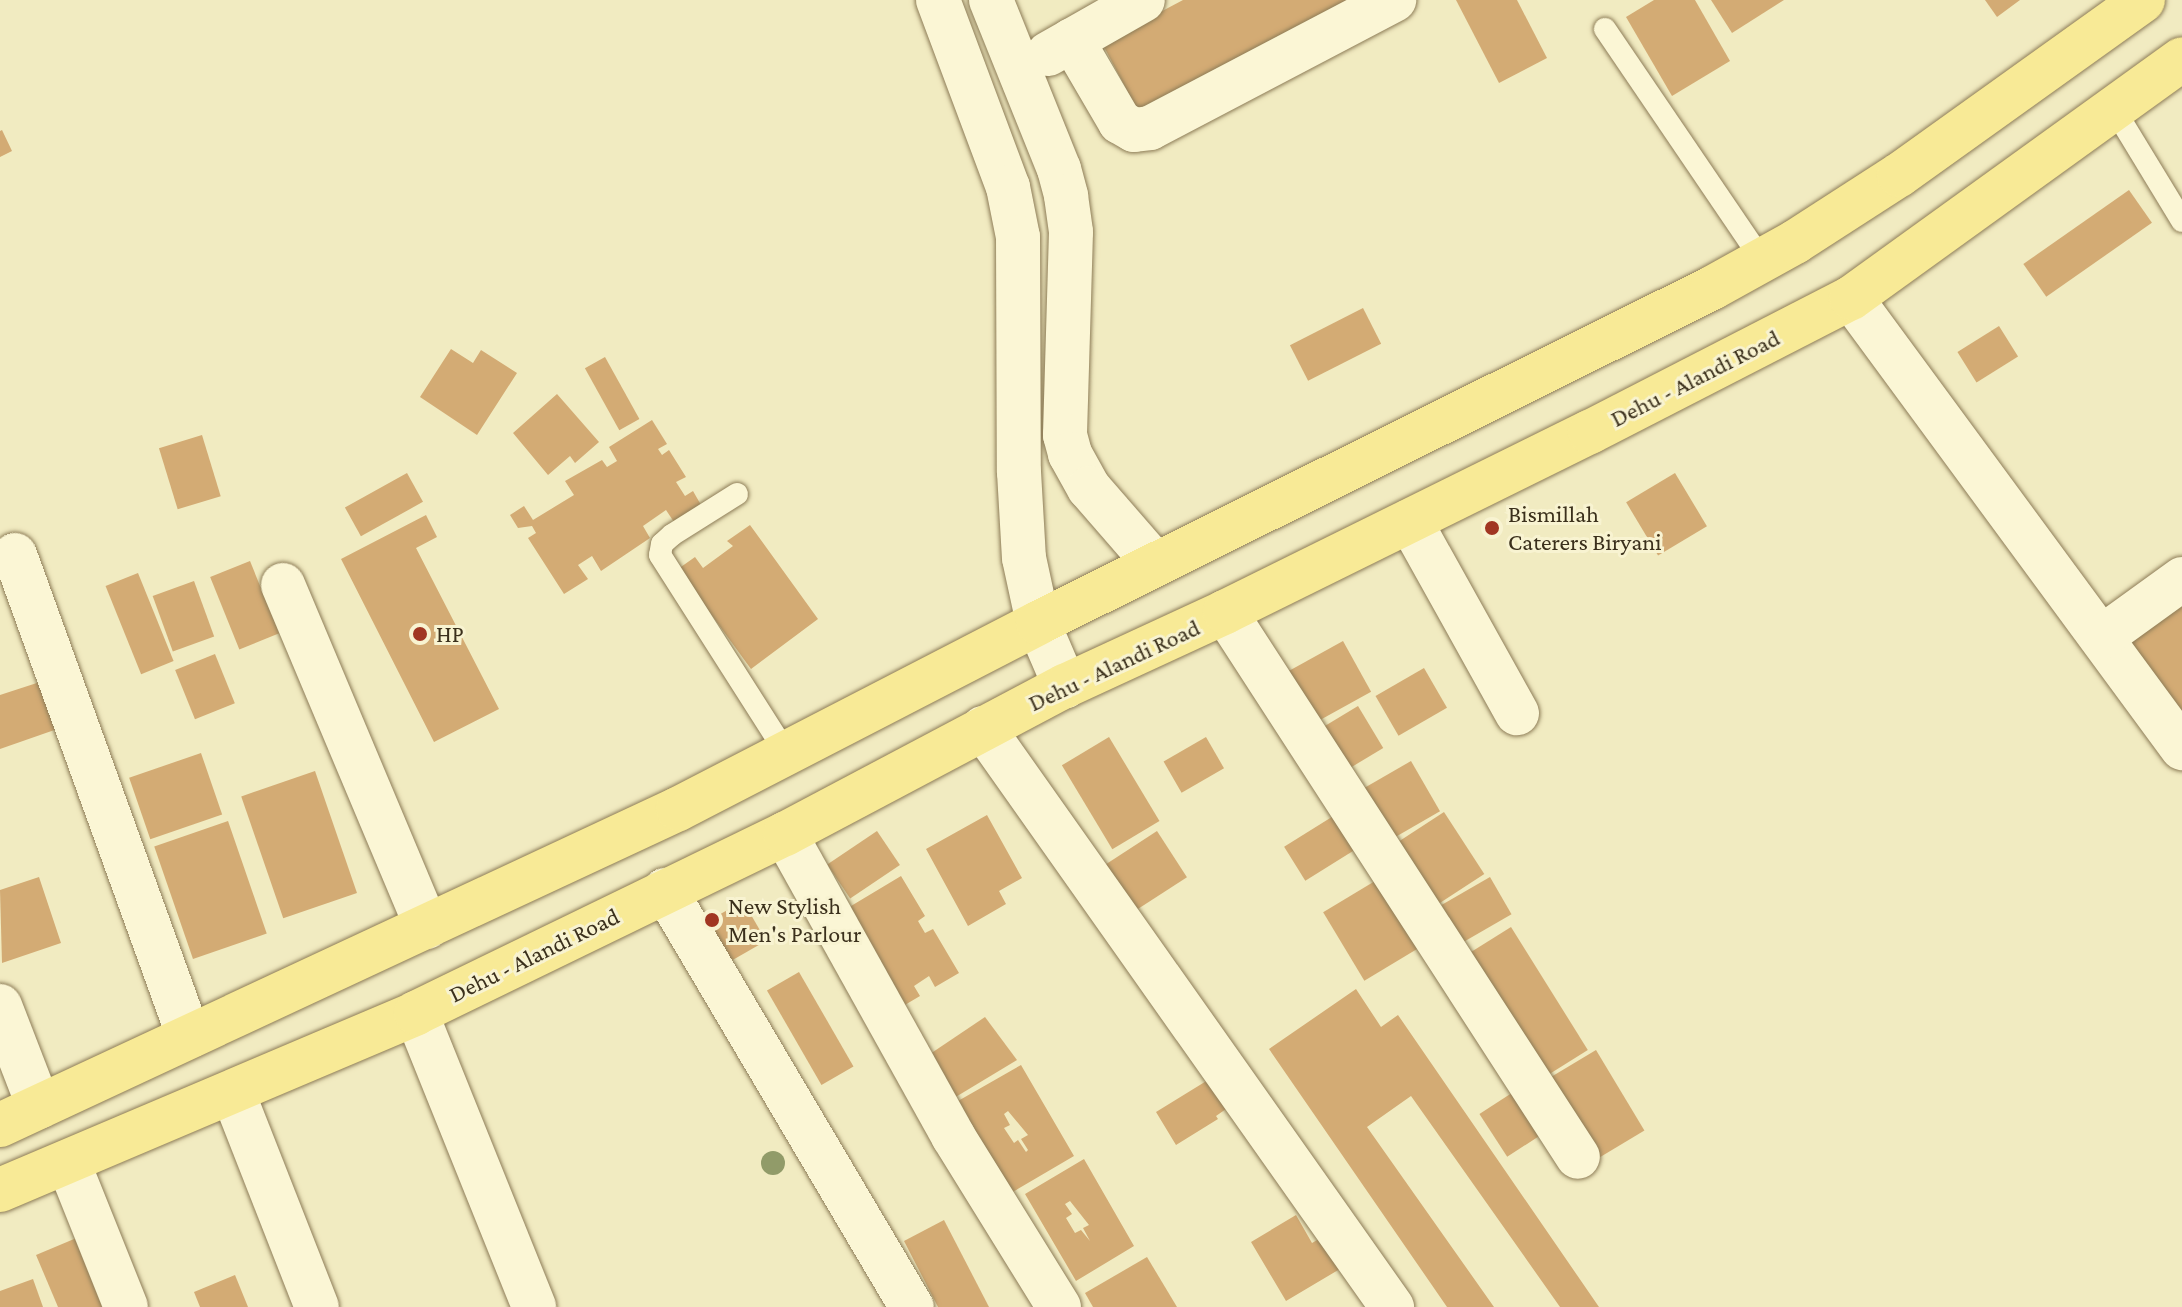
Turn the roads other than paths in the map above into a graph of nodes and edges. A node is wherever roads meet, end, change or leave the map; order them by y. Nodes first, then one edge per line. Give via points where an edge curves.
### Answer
1 (938, 0) edge
2 (1143, 0) edge
3 (1394, 0) edge
4 (2143, 0) edge
5 (1000, 4) edge
6 (1605, 29) dead end
7 (1072, 40) junction
8 (2182, 59) edge
9 (1019, 70) junction
10 (2114, 109) junction
11 (2182, 221) edge
12 (1762, 260) junction
13 (1851, 298) junction
14 (737, 494) dead end
15 (1410, 521) junction
16 (15, 555) dead end
17 (1155, 564) junction
18 (2182, 579) edge
19 (283, 585) dead end
20 (1225, 612) junction
21 (1038, 623) junction
22 (2102, 637) junction
23 (1065, 686) junction
24 (1517, 713) dead end
25 (983, 728) junction
26 (2182, 748) edge
27 (786, 753) junction
28 (785, 834) junction
29 (665, 890) junction
30 (427, 927) junction
31 (0, 1006) edge
32 (416, 1013) junction
33 (189, 1037) junction
34 (233, 1093) junction
35 (39, 1107) junction
36 (0, 1125) edge
37 (1578, 1157) dead end
38 (68, 1162) junction
39 (0, 1190) edge
40 (126, 1307) edge
41 (317, 1307) edge
42 (534, 1307) edge
43 (912, 1307) edge
44 (1059, 1307) edge
45 (1392, 1307) edge

1 - 21 street via 1008,187 1018,237 1019,472 1024,558
2 - 7 street
3 - 7 street via 1150,128 1134,130 1120,122
4 - 12 main road via 1899,175
5 - 9 street
6 - 12 lane
7 - 9 street
8 - 10 main road, Dehu - Alandi Road
9 - 17 street via 1066,196 1071,232 1065,435 1070,454 1089,488
10 - 11 lane
10 - 13 main road, Dehu - Alandi Road
12 - 17 main road
13 - 15 main road, Dehu - Alandi Road
13 - 22 street
14 - 27 lane via 672,535 660,555
15 - 20 main road, Dehu - Alandi Road
15 - 24 street
16 - 33 street
17 - 21 main road
18 - 22 street
19 - 30 street
20 - 23 main road, Dehu - Alandi Road
20 - 37 street
21 - 23 street
21 - 27 main road
22 - 26 street
23 - 25 main road, Dehu - Alandi Road
25 - 28 main road, Dehu - Alandi Road
25 - 45 street
27 - 30 main road
28 - 29 main road, Dehu - Alandi Road
28 - 44 street via 953,1136
29 - 32 main road, Dehu - Alandi Road
29 - 43 street
30 - 33 main road
31 - 35 street
32 - 34 main road, Dehu - Alandi Road
32 - 42 street
33 - 35 main road
34 - 38 main road, Dehu - Alandi Road
34 - 41 street
35 - 36 main road
38 - 39 main road, Dehu - Alandi Road
38 - 40 street

